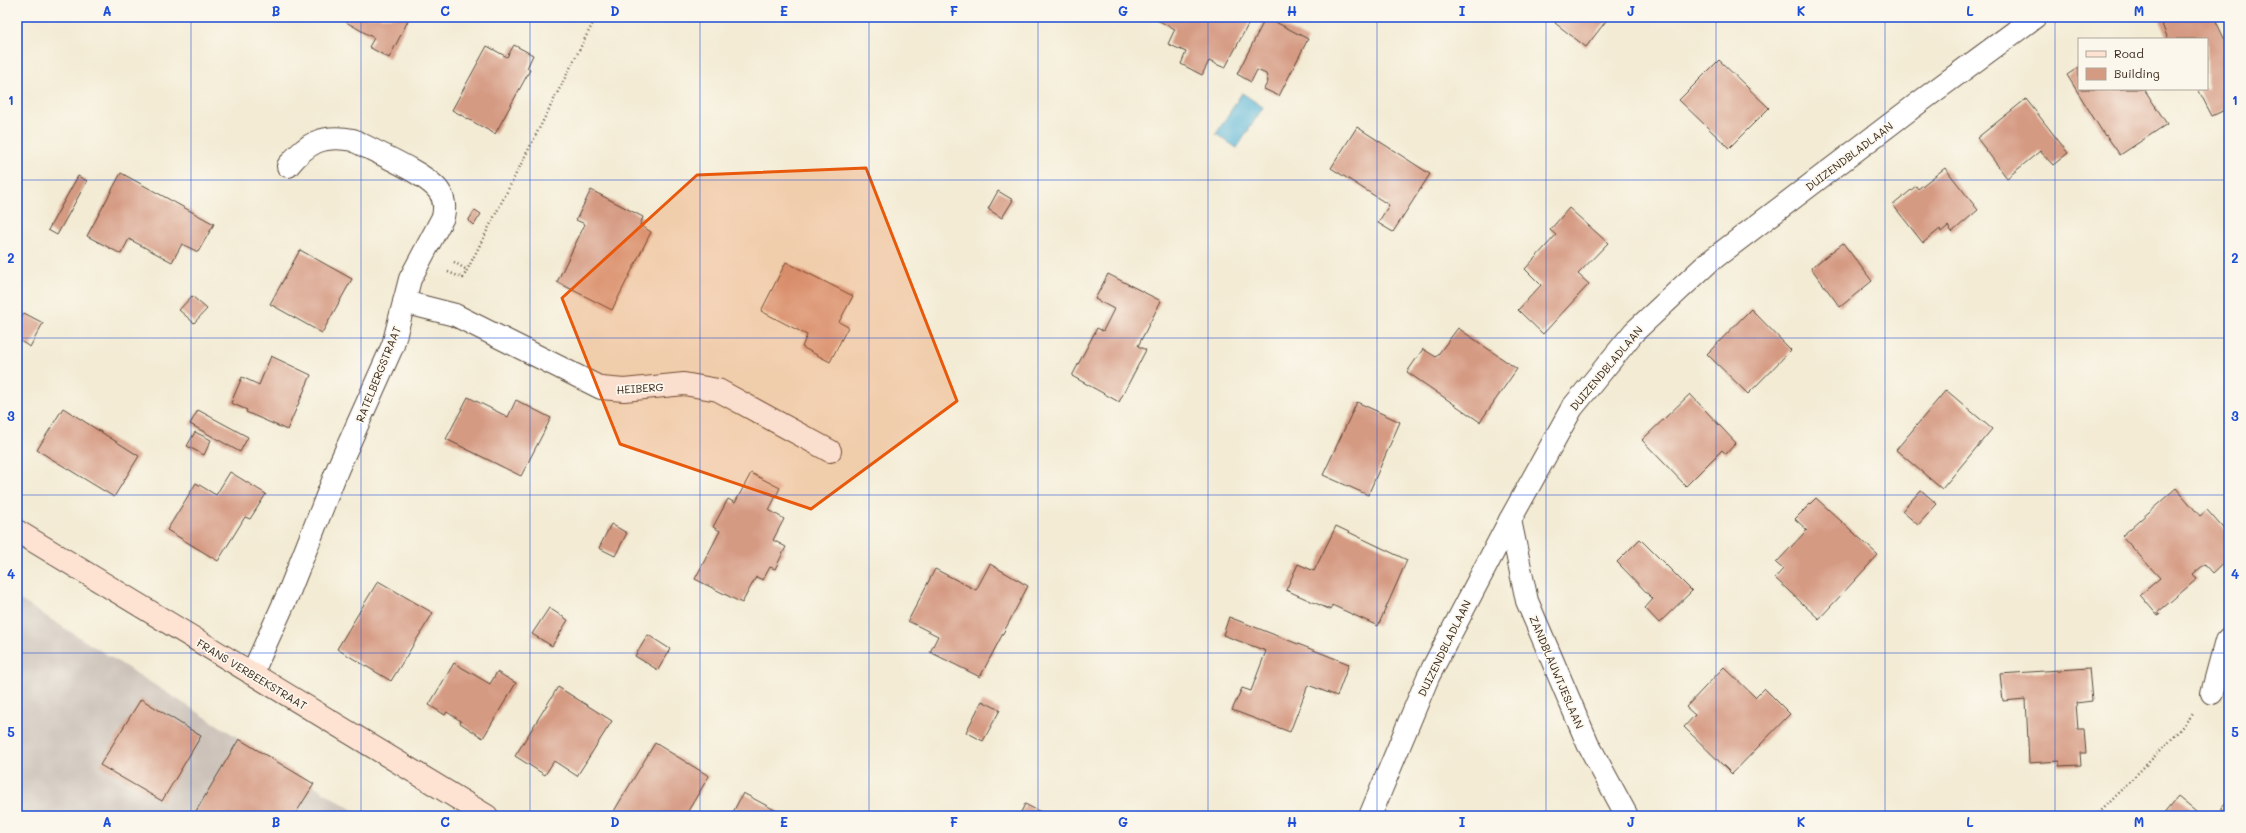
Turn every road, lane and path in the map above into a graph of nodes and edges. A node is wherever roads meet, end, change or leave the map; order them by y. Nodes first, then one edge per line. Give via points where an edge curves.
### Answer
1 (596, 17) edge
2 (2035, 17) edge
3 (288, 166) dead end
4 (445, 270) dead end
5 (404, 302) junction
6 (830, 452) dead end
7 (1510, 520) junction
8 (17, 530) edge
9 (2229, 638) edge
10 (252, 674) junction
11 (2212, 693) joint
12 (487, 816) edge
13 (1370, 816) edge
14 (1627, 816) edge
15 (2095, 816) edge

1 - 4 path via 462,278
2 - 7 street, DUIZENDBLADLAAN via 1709,262 1634,332 1572,408
3 - 5 street, RATELBERGSTRAAT via 302,149 310,144 319,140 341,138 352,140 425,179 440,192 443,199 443,217 410,279
5 - 6 street, HEIBERG via 455,315 601,388 624,390 684,384 718,390
5 - 10 street, RATELBERGSTRAAT via 392,345
7 - 13 street, DUIZENDBLADLAAN via 1428,677
7 - 14 street, ZANDBLAUWTJESLAAN via 1527,602 1588,744
8 - 10 main road, FRANS VERBEEKSTRAAT
9 - 11 street
10 - 12 main road, FRANS VERBEEKSTRAAT
11 - 15 path via 2170,741

